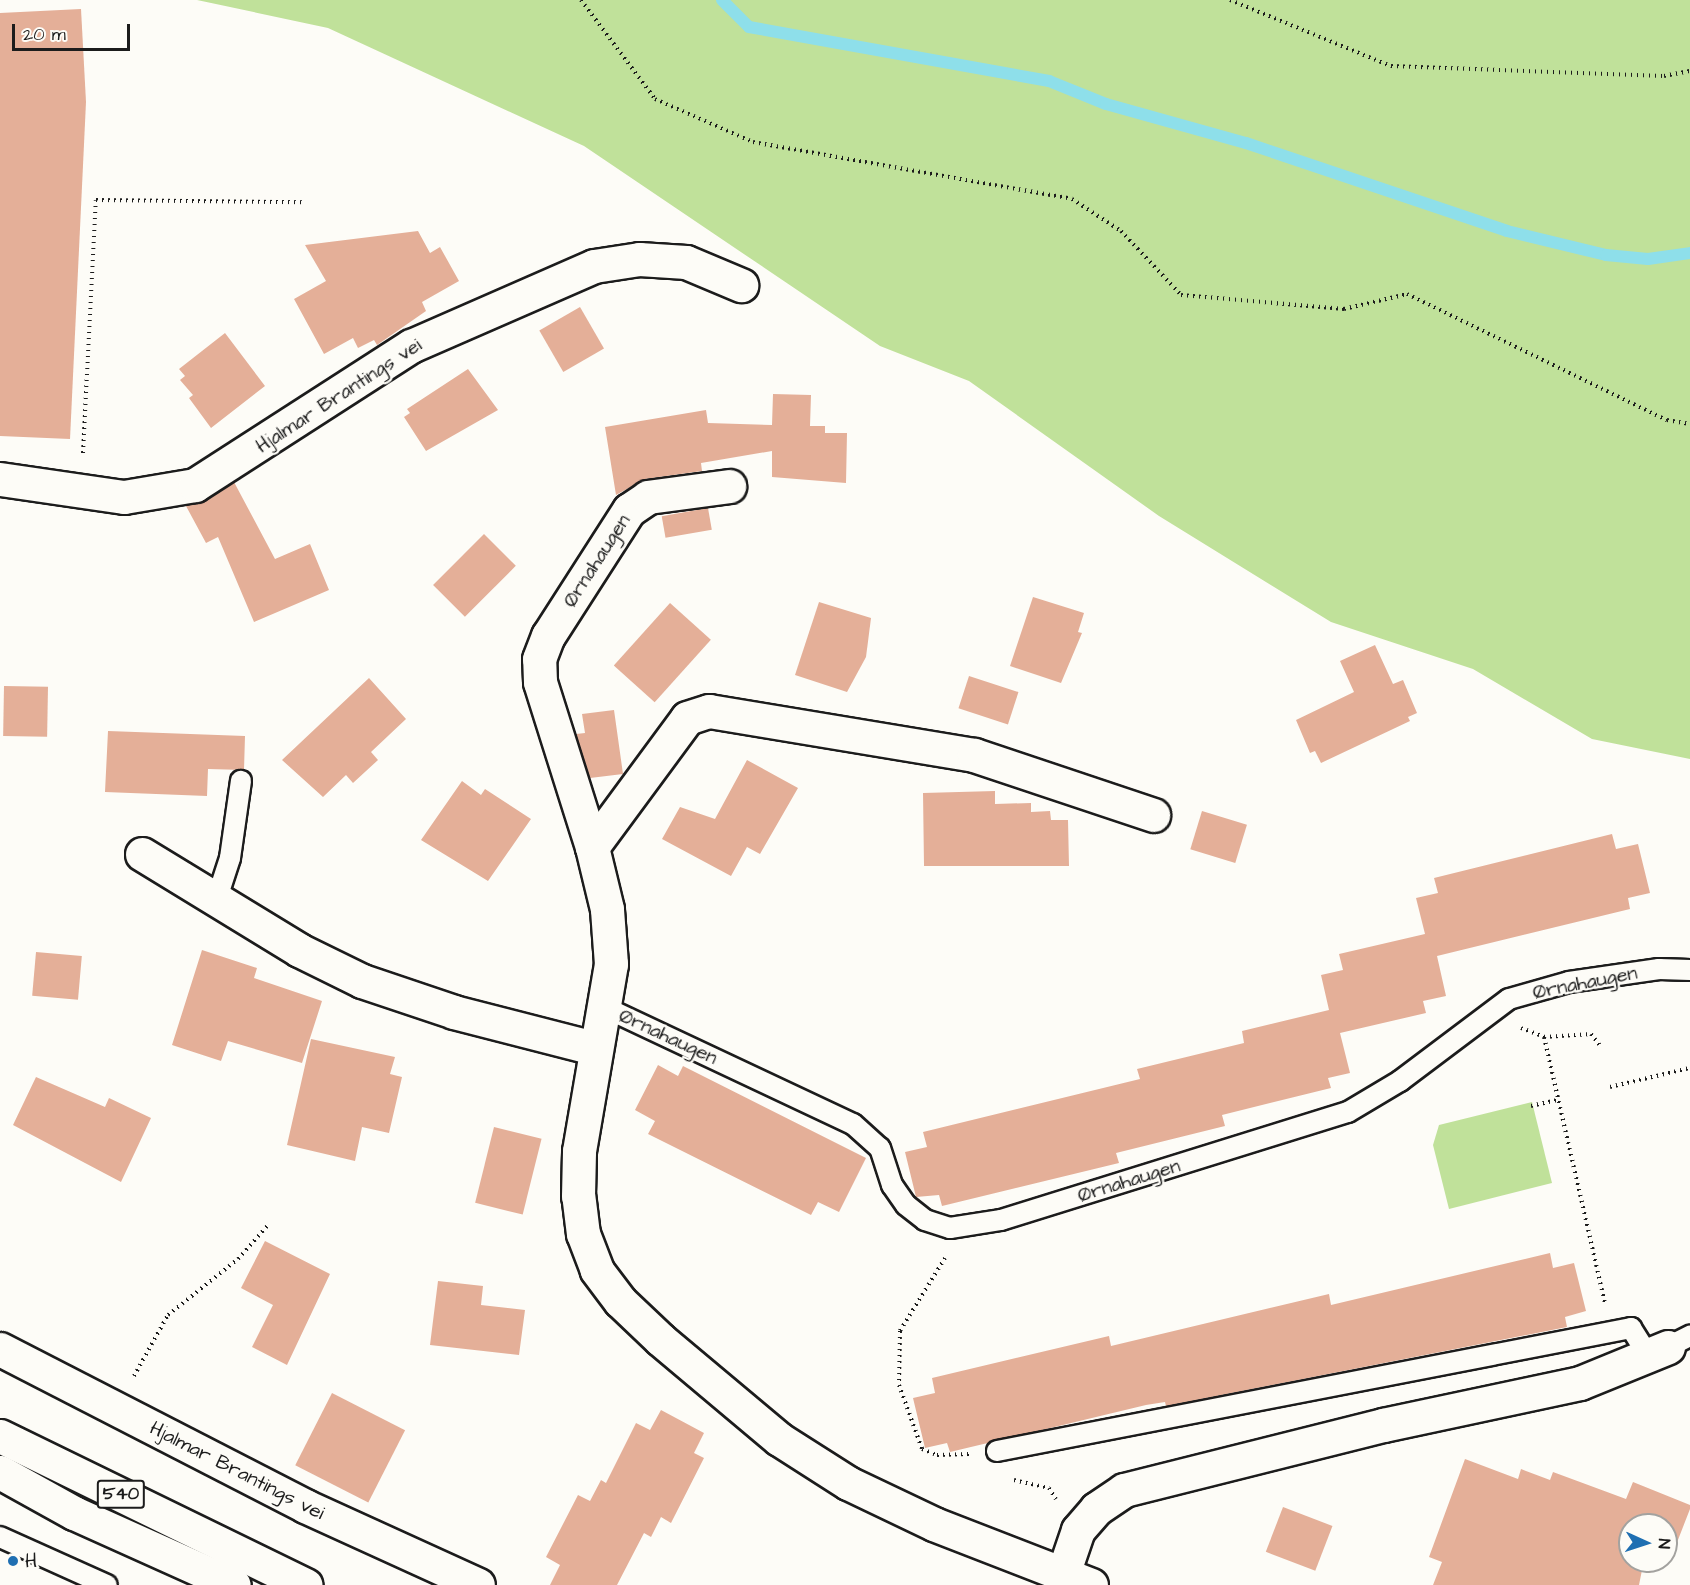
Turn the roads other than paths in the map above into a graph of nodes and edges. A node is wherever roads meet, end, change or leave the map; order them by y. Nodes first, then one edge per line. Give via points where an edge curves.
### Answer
1 (741, 285) dead end
2 (0, 479) edge
3 (729, 486) dead end
4 (241, 781) dead end
5 (1153, 815) dead end
6 (592, 847) junction
7 (142, 854) dead end
8 (217, 898) junction
9 (1690, 970) edge
10 (604, 1007) junction
11 (594, 1048) junction
12 (1669, 1346) edge
13 (0, 1349) edge
14 (0, 1436) edge
15 (997, 1451) road end
16 (0, 1472) edge
17 (0, 1537) edge
18 (1077, 1579) edge
19 (107, 1585) edge
20 (234, 1585) edge
21 (306, 1585) edge
22 (478, 1585) edge

1 - 2 street, Hjalmar Brantings vei via 686,262 639,259 594,266 411,346 195,485 124,496
3 - 6 street, Ørnahaugen via 648,497 628,510 548,636 539,659 540,682
4 - 8 lane via 230,858
5 - 6 street via 974,755 709,711 687,718
6 - 10 street, Ørnahaugen via 607,909 611,964
7 - 8 street
8 - 11 street via 299,950 362,981 454,1012
9 - 10 lane, Ørnahaugen via 1659,969 1569,981 1509,999 1400,1081 1348,1112 1034,1210 958,1227 925,1220 906,1205 892,1185 880,1148 852,1124
10 - 11 street, Ørnahaugen
11 - 18 street, Ørnahaugen via 579,1151 578,1196 583,1234 594,1261 620,1301 733,1403 779,1439 848,1482 934,1524
12 - 15 lane, Ørnahaugen via 1631,1328 1611,1331
12 - 18 street, Ørnahaugen via 1580,1383 1383,1425 1124,1490 1096,1509 1078,1530
13 - 22 street, Hjalmar Brantings vei via 305,1506
14 - 21 street, 540
16 - 20 street, 540 via 74,1513
17 - 19 lane

